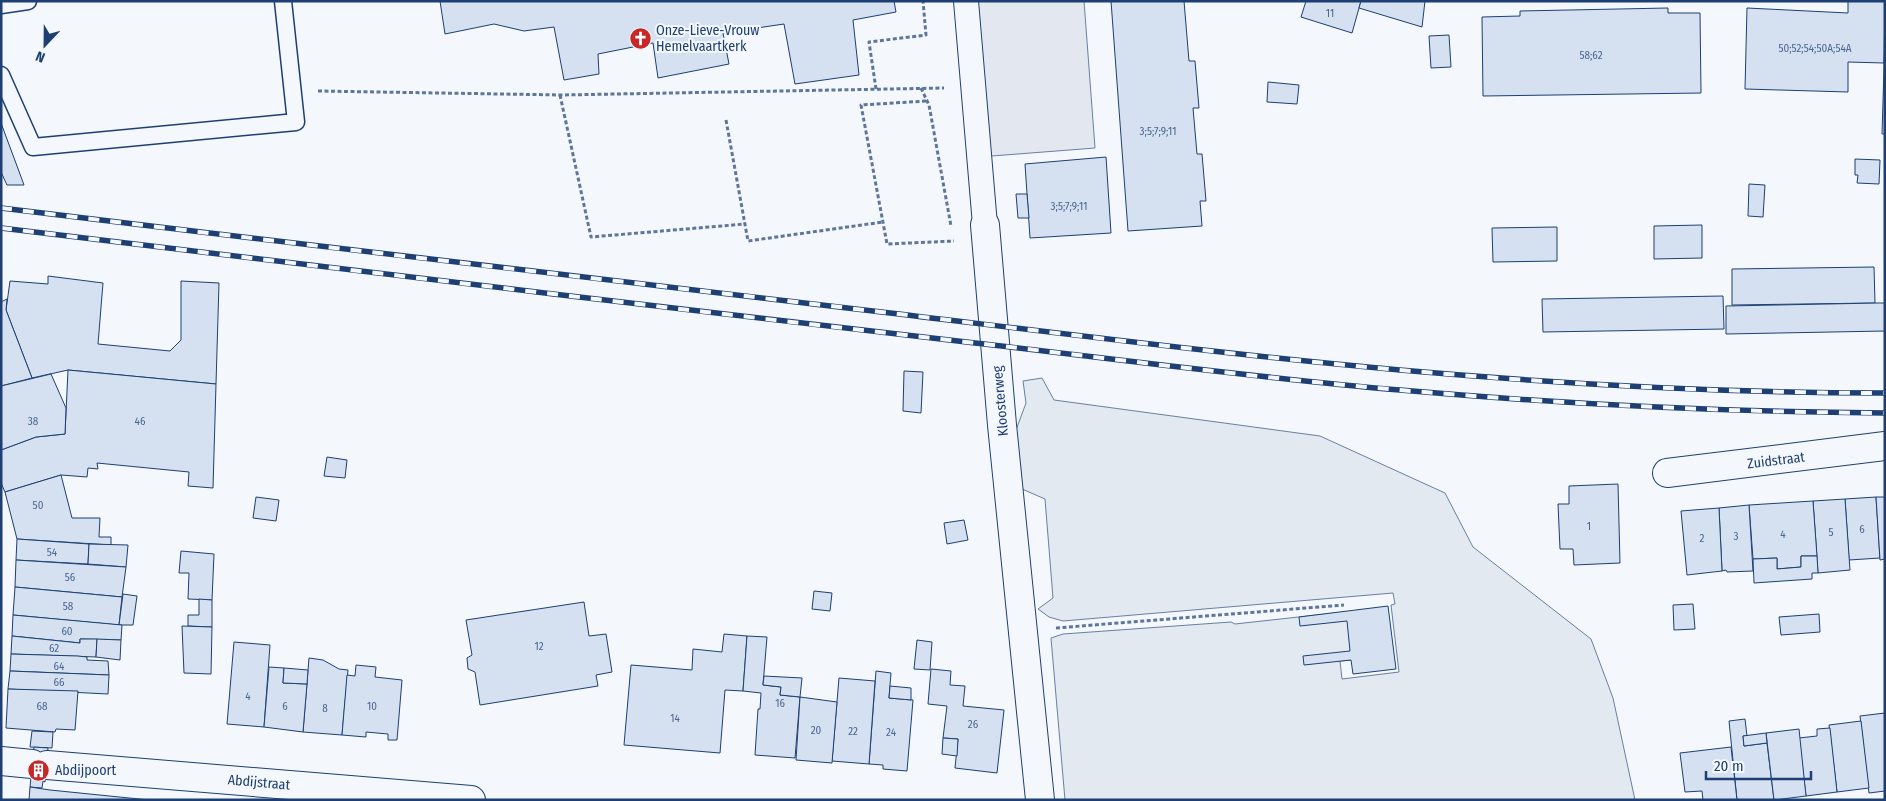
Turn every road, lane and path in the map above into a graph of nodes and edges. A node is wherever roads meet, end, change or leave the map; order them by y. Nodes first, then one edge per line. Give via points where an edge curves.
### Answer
1 (28, 1) edge
2 (283, 1) edge
3 (923, 1) edge
4 (966, 1) edge
5 (1, 5) edge
6 (1, 75) edge
7 (921, 88) junction
8 (972, 88) junction
9 (876, 89) junction
10 (292, 90) junction
11 (560, 95) junction
12 (926, 100) junction
13 (726, 120) dead end
14 (883, 222) junction
15 (745, 224) junction
16 (985, 225) joint
17 (954, 241) junction
18 (989, 268) junction
19 (1885, 446) edge
20 (1668, 473) dead end
21 (1344, 605) dead end
22 (1023, 631) junction
23 (1, 761) edge
24 (471, 800) edge
25 (1040, 800) edge

1 - 5 lane
2 - 10 lane
3 - 9 path via 926,35 869,42
4 - 8 street, Kloosterweg
6 - 10 lane via 33,147 296,122
7 - 8 path
7 - 9 path
7 - 12 path
8 - 16 street, Kloosterweg
9 - 11 path
10 - 11 path
11 - 15 path via 591,237
12 - 14 path via 861,105
12 - 17 path
13 - 15 path
14 - 15 path via 748,241
14 - 17 path via 888,244
16 - 18 street, Kloosterweg
17 - 18 path
18 - 22 street, Kloosterweg
19 - 20 street, Zuidstraat
21 - 22 path
22 - 25 street, Kloosterweg
23 - 24 street, Abdijstraat

